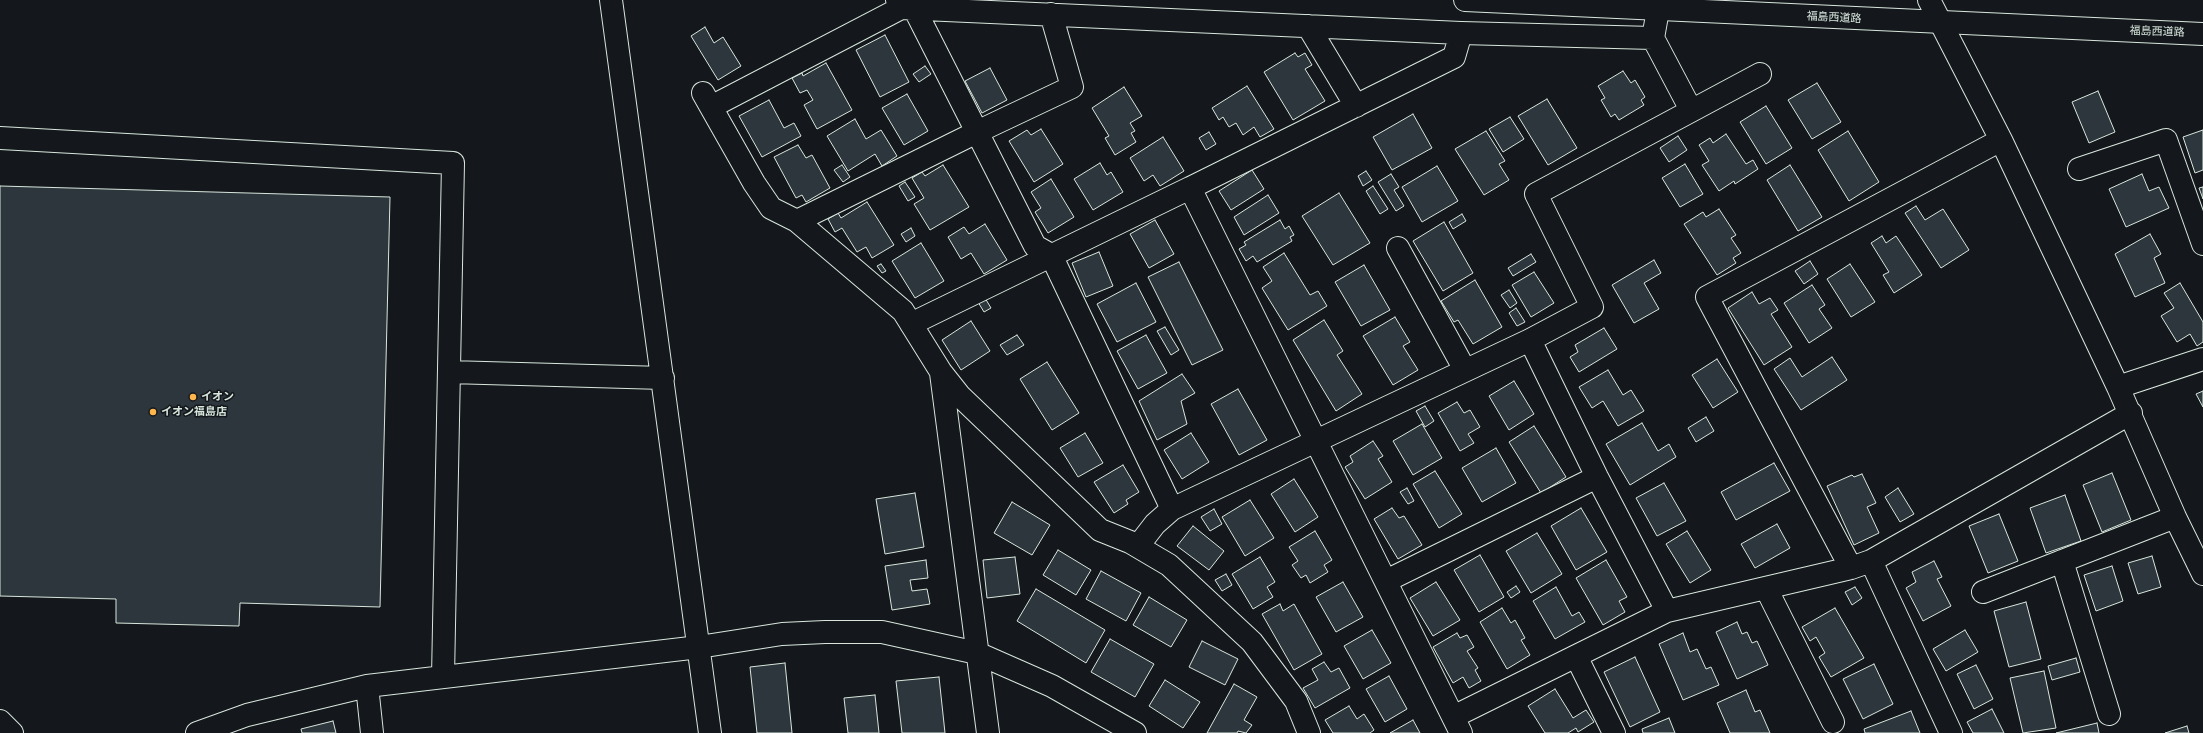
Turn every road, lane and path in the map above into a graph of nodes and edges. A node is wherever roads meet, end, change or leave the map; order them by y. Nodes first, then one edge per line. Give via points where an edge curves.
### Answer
1 (611, 0) edge
2 (1465, 0) edge
3 (1929, 0) edge
4 (904, 5) edge
5 (1658, 10) junction
6 (1052, 14) junction
7 (1941, 22) junction
8 (1308, 26) junction
9 (1461, 33) junction
10 (2203, 34) edge
11 (1653, 38) junction
12 (1760, 74) dead end
13 (1356, 106) junction
14 (1691, 110) junction
15 (977, 132) junction
16 (0, 138) edge
17 (2001, 140) junction
18 (2079, 169) dead end
19 (1190, 188) junction
20 (797, 221) junction
21 (2203, 244) edge
22 (1398, 248) dead end
23 (1051, 255) junction
24 (911, 324) junction
25 (1530, 340) junction
26 (2203, 359) edge
27 (1465, 370) junction
28 (449, 372) junction
29 (941, 372) junction
30 (663, 378) junction
31 (2118, 387) junction
32 (2131, 413) junction
33 (1316, 440) junction
34 (1597, 477) junction
35 (1172, 509) junction
36 (2176, 517) junction
37 (1138, 546) junction
38 (2200, 560) edge
39 (2062, 561) junction
40 (1861, 565) junction
41 (1386, 581) junction
42 (1766, 588) junction
43 (1983, 592) dead end
44 (1667, 611) junction
45 (699, 647) junction
46 (977, 653) junction
47 (1576, 656) junction
48 (443, 677) junction
49 (367, 686) junction
50 (2109, 714) dead end
51 (0, 721) edge
52 (1833, 722) dead end
53 (1457, 725) edge
54 (12, 733) edge
55 (197, 733) edge
56 (372, 733) edge
57 (710, 733) edge
58 (988, 733) edge
59 (1135, 733) edge
60 (1309, 733) edge
61 (1614, 733) edge
62 (1951, 733) edge

1 - 30 main road
2 - 5 main road, 福島西道路
3 - 7 main road
4 - 6 main road
4 - 15 main road
4 - 20 main road via 707,100 771,208
5 - 7 main road, 福島西道路
5 - 11 main road
6 - 8 main road
6 - 15 main road via 1072,87
7 - 10 main road, 福島西道路
7 - 17 main road
8 - 9 main road
8 - 13 main road
9 - 11 main road
9 - 13 main road via 1454,57
11 - 14 main road
12 - 14 main road
13 - 19 main road
14 - 25 main road via 1536,194 1592,307
15 - 20 main road
15 - 23 main road via 1035,246
16 - 28 main road via 454,163
17 - 31 main road
17 - 40 main road via 1707,297
18 - 21 main road via 2166,140
19 - 23 main road
19 - 33 main road
20 - 24 main road via 903,311
22 - 27 main road
23 - 24 main road
23 - 35 main road
24 - 29 main road
25 - 27 main road
25 - 34 main road
26 - 31 main road
27 - 33 main road
28 - 30 main road
28 - 48 main road
29 - 37 main road via 960,396 1100,530
29 - 46 main road
30 - 45 main road
31 - 32 main road
32 - 36 main road
32 - 40 main road
33 - 35 main road
33 - 41 main road
34 - 41 main road
34 - 44 main road
35 - 37 main road via 1155,524
36 - 38 main road
36 - 39 main road
37 - 60 main road via 1169,565 1252,642 1296,701
39 - 43 main road
39 - 50 main road
40 - 42 main road
40 - 62 main road
41 - 53 main road
42 - 44 main road
42 - 52 main road
44 - 47 main road
45 - 46 main road via 782,634 882,632
45 - 48 main road
45 - 57 main road
46 - 58 main road
46 - 59 main road via 1052,686
47 - 53 main road
47 - 61 main road
48 - 49 main road
49 - 55 main road via 247,715
49 - 56 main road
51 - 54 main road

